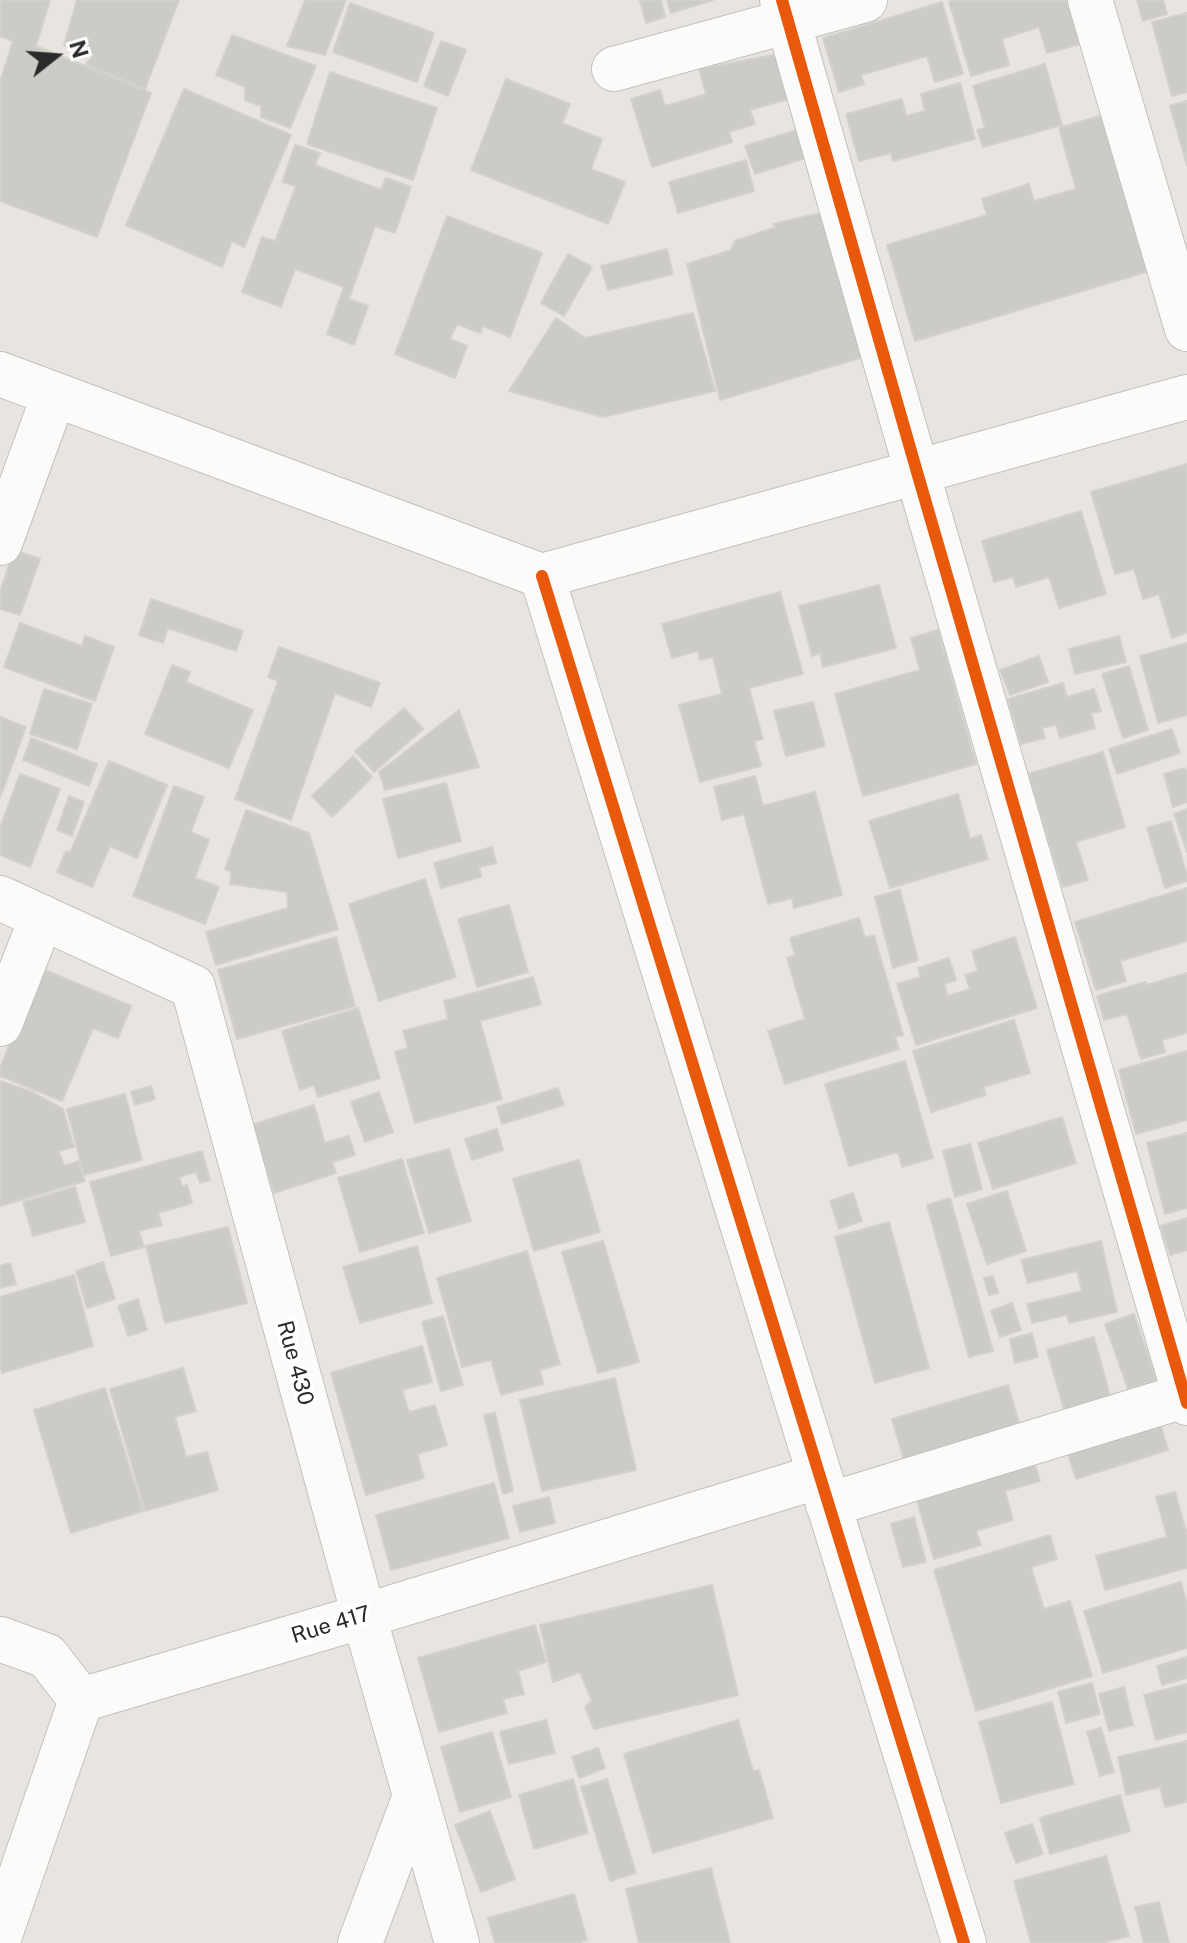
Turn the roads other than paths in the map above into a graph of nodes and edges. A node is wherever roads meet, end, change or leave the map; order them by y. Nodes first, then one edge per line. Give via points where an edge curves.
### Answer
1 (865, 0) edge
2 (1090, 0) edge
3 (786, 11) edge
4 (614, 69) dead end
5 (1187, 329) edge
6 (0, 374) edge
7 (54, 395) junction
8 (1187, 397) edge
9 (917, 472) junction
10 (0, 543) edge
11 (542, 576) junction
12 (0, 898) edge
13 (42, 917) junction
14 (0, 1024) edge
15 (1186, 1398) edge
16 (824, 1490) junction
17 (364, 1616) junction
18 (0, 1639) edge
19 (81, 1700) junction
20 (415, 1796) junction
21 (0, 1935) edge
22 (360, 1943) edge
23 (457, 1943) edge
24 (964, 1943) edge

1 - 3 street
2 - 5 street
3 - 4 street
3 - 9 street
6 - 7 street
7 - 10 street
7 - 11 street
8 - 9 street
9 - 11 street
9 - 15 street
11 - 16 street
12 - 13 street, Rue 430
13 - 14 street
13 - 17 street, Rue 430 via 193,987
15 - 16 street, Rue 417
16 - 17 street, Rue 417
16 - 24 street
17 - 19 street, Rue 417
17 - 20 street, Rue 430
18 - 19 street via 47,1656
19 - 21 street
20 - 22 street
20 - 23 street, Rue 430

